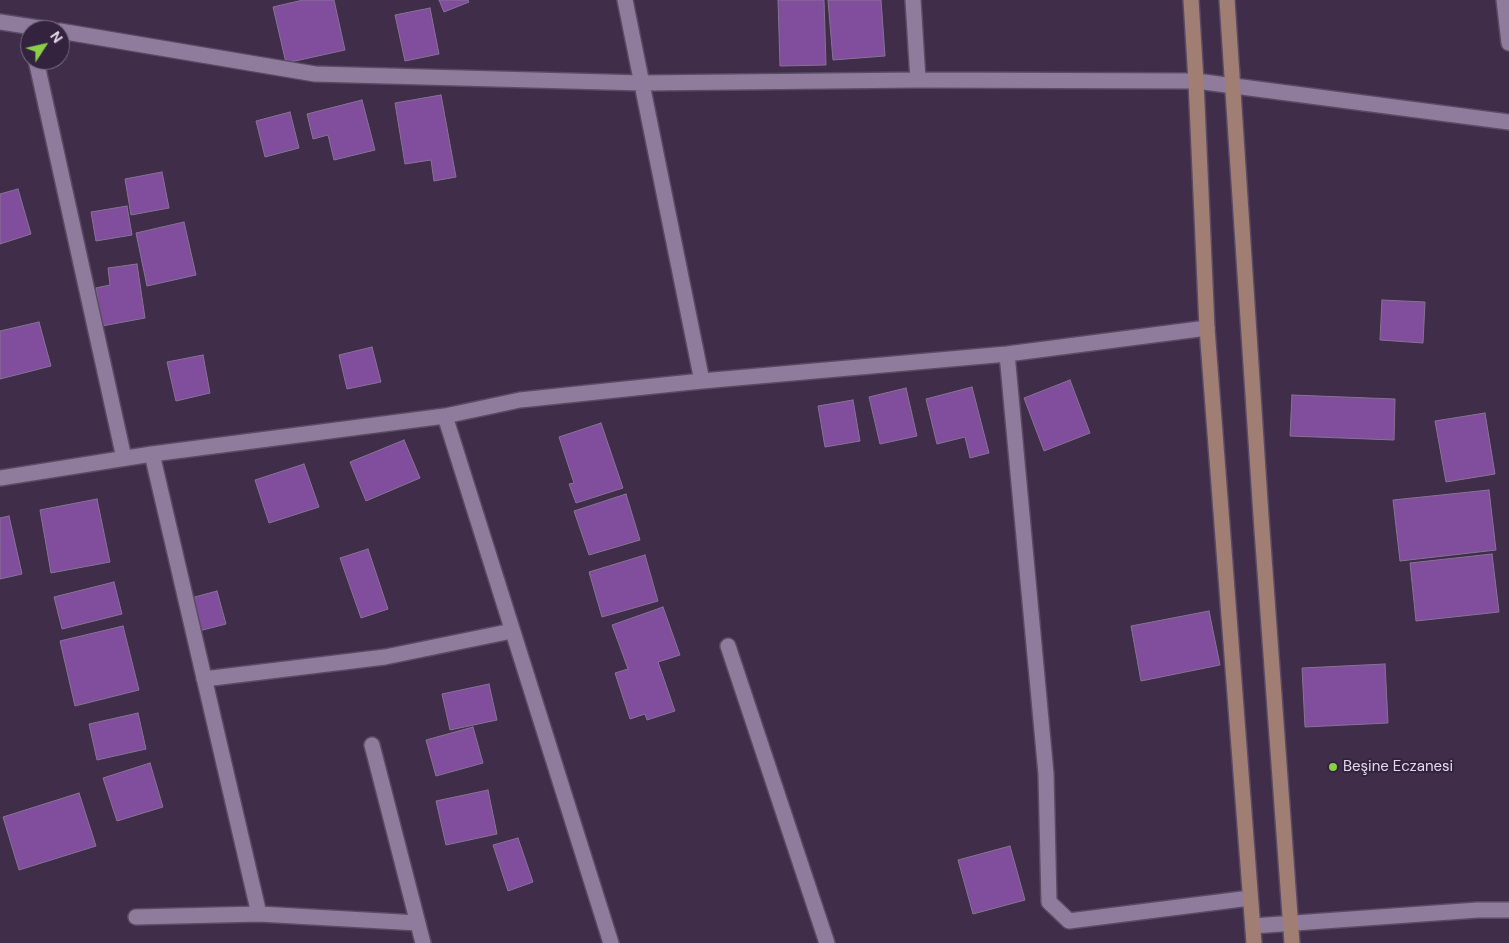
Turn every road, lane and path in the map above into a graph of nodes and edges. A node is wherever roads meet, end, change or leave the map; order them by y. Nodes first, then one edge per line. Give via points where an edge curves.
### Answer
1 (626, 0) edge
2 (913, 0) edge
3 (1191, 0) edge
4 (1227, 0) edge
5 (1504, 0) edge
6 (0, 22) edge
7 (20, 28) edge
8 (70, 33) edge
9 (1509, 43) edge
10 (38, 70) edge
11 (918, 80) junction
12 (1196, 81) junction
13 (642, 83) junction
14 (1232, 86) junction
15 (1509, 122) edge
16 (1208, 328) junction
17 (1007, 354) junction
18 (702, 381) junction
19 (445, 416) junction
20 (152, 454) junction
21 (124, 458) junction
22 (0, 478) edge
23 (512, 630) junction
24 (728, 646) dead end
25 (204, 679) junction
26 (372, 745) dead end
27 (1250, 898) junction
28 (1509, 910) edge
29 (259, 914) junction
30 (136, 917) dead end
31 (418, 923) junction
32 (1291, 924) junction
33 (1253, 926) junction
34 (423, 943) edge
35 (611, 943) edge
36 (827, 943) edge
37 (1254, 943) edge
38 (1292, 943) edge

1 - 13 street
2 - 11 street
3 - 12 street
4 - 14 street
5 - 9 street
6 - 7 street
8 - 13 street via 315,74
10 - 21 street
11 - 12 street
11 - 13 street
12 - 14 street
12 - 16 street
13 - 18 street
14 - 15 street
14 - 32 street
16 - 17 street
16 - 27 street
17 - 18 street
17 - 27 street via 1046,774 1049,902 1070,921
18 - 19 street via 520,400
19 - 20 street
19 - 23 street
20 - 21 street
20 - 25 street
21 - 22 street
23 - 25 street via 385,657
23 - 35 street
24 - 36 street
25 - 29 street
26 - 31 street
27 - 33 street
28 - 32 street
29 - 30 street
29 - 31 street
31 - 34 street
32 - 33 street
32 - 38 street
33 - 37 street

